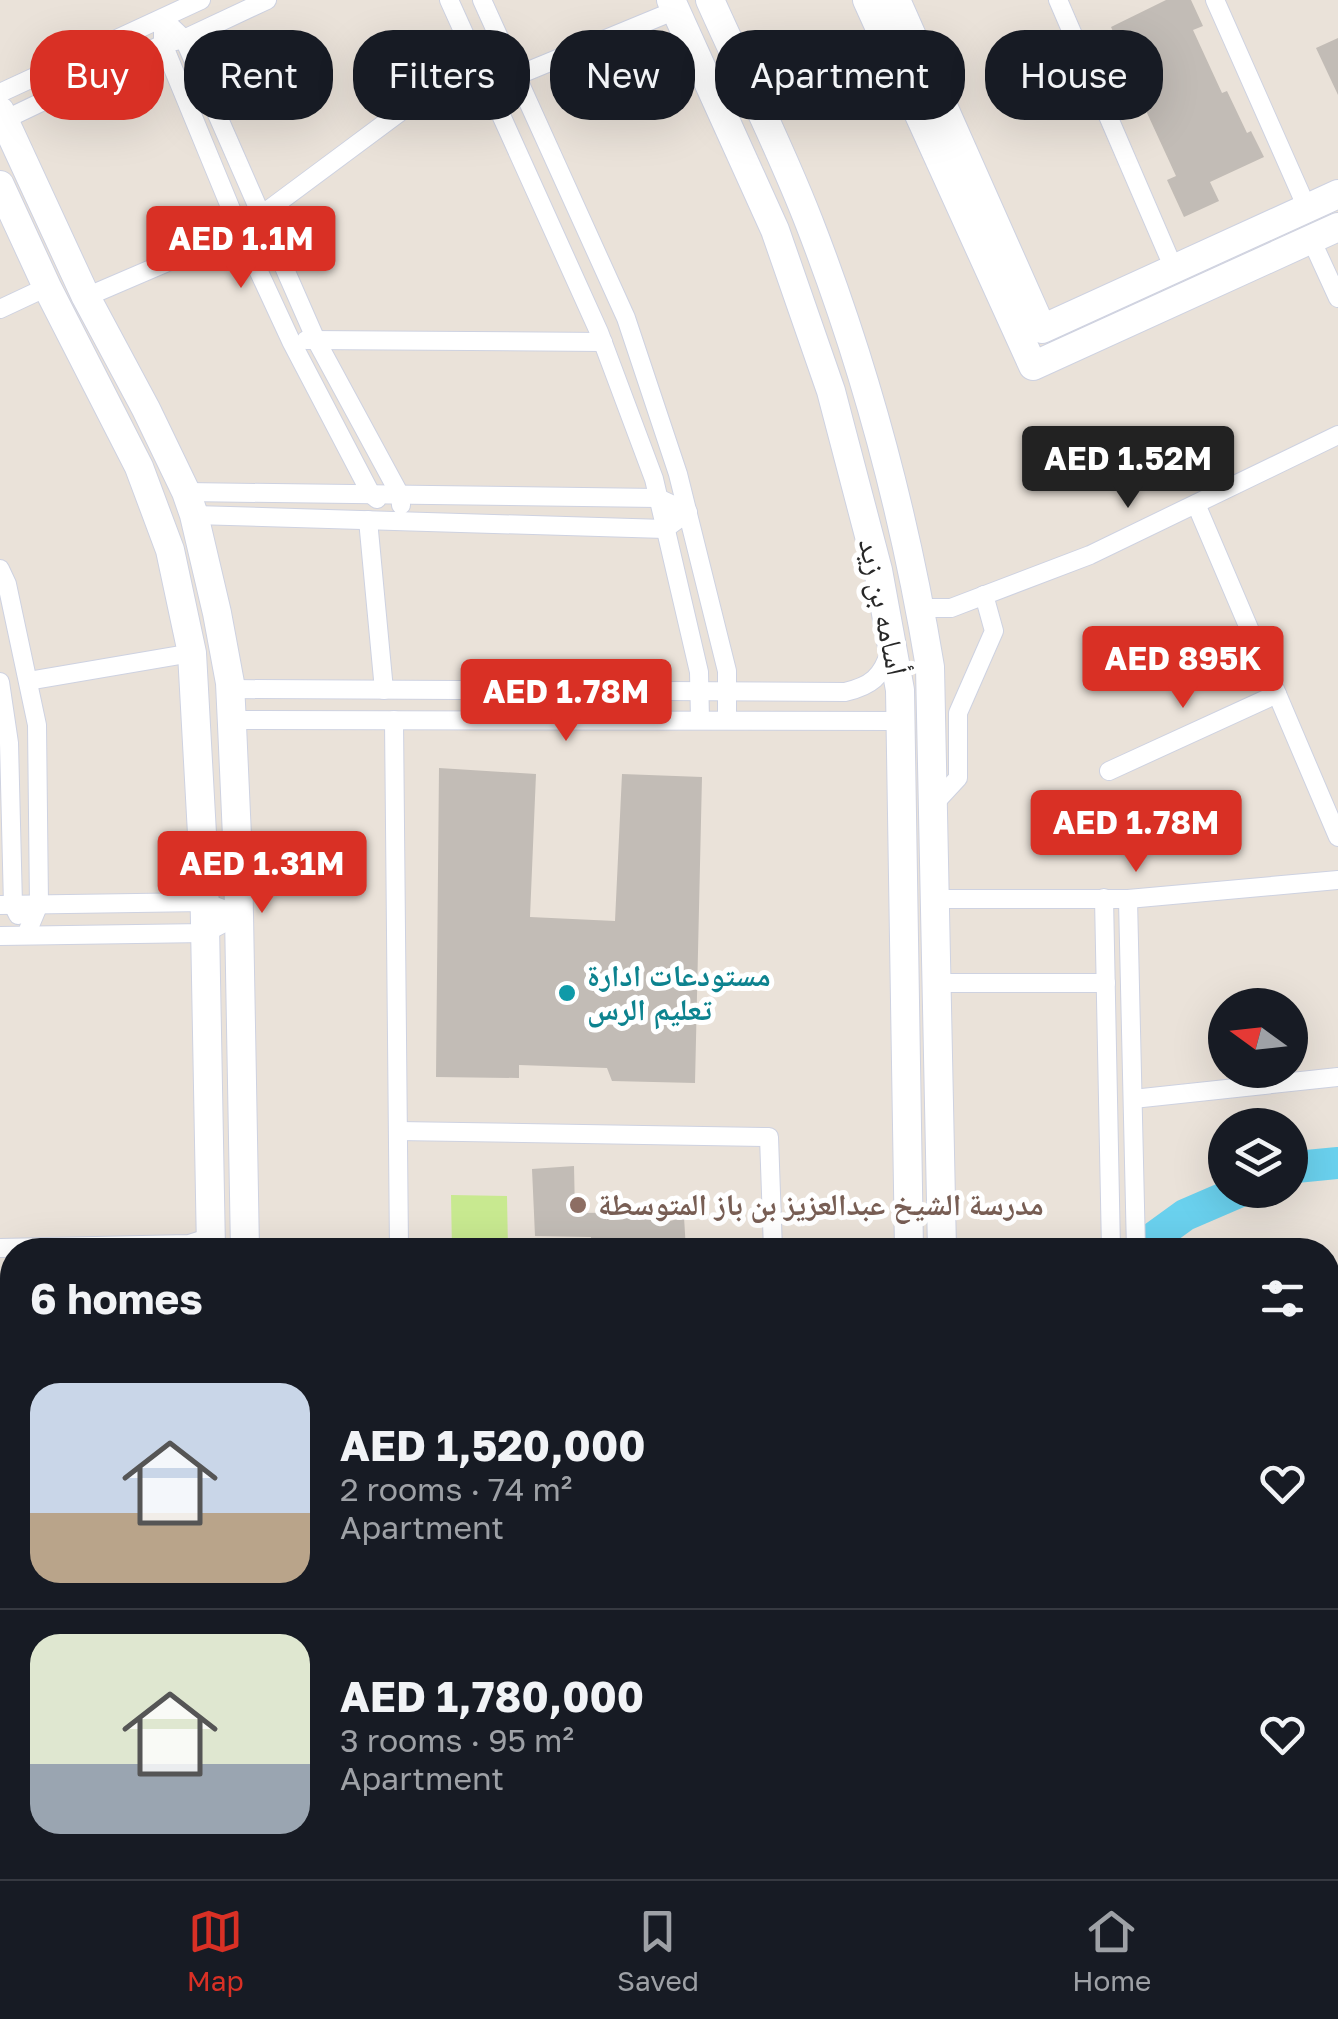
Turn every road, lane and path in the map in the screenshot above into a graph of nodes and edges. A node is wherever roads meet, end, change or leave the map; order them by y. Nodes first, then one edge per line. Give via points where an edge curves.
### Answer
1 (268, 0) edge
2 (448, 0) edge
3 (482, 0) edge
4 (710, 0) edge
5 (868, 0) edge
6 (896, 0) edge
7 (1058, 0) edge
8 (1215, 0) edge
9 (188, 2) edge
10 (674, 5) edge
11 (162, 19) junction
12 (162, 30) edge
13 (203, 30) edge
14 (462, 30) edge
15 (495, 30) edge
16 (184, 39) joint
17 (164, 44) edge
18 (164, 46) edge
19 (530, 70) edge
20 (30, 97) edge
21 (530, 107) edge
22 (1, 108) edge
23 (220, 120) edge
24 (390, 120) edge
25 (503, 120) edge
26 (0, 185) edge
27 (1338, 194) edge
28 (1308, 208) junction
29 (262, 216) junction
30 (1338, 227) edge
31 (240, 231) junction
32 (1311, 239) junction
33 (1174, 269) junction
34 (47, 287) junction
35 (86, 297) junction
36 (1338, 298) edge
37 (0, 309) edge
38 (316, 340) junction
39 (291, 341) junction
40 (603, 342) junction
41 (866, 385) junction
42 (831, 391) junction
43 (1338, 435) edge
44 (371, 494) junction
45 (400, 495) junction
46 (658, 498) junction
47 (190, 503) junction
48 (1196, 504) junction
49 (688, 512) junction
50 (368, 520) junction
51 (403, 520) junction
52 (666, 529) junction
53 (0, 568) edge
54 (984, 595) junction
55 (920, 608) junction
56 (892, 646) junction
57 (192, 653) junction
58 (28, 681) junction
59 (0, 682) edge
60 (230, 689) junction
61 (384, 690) junction
62 (700, 691) junction
63 (727, 691) junction
64 (1277, 694) junction
65 (3, 715) edge
66 (232, 720) junction
67 (394, 720) junction
68 (700, 720) junction
69 (727, 720) junction
70 (900, 720) junction
71 (37, 726) junction
72 (4, 744) edge
73 (1110, 771) dead end
74 (933, 806) junction
75 (1338, 837) edge
76 (1338, 880) edge
77 (1104, 898) junction
78 (935, 899) junction
79 (1128, 899) junction
80 (204, 902) junction
81 (39, 904) junction
82 (7, 905) edge
83 (239, 915) junction
84 (205, 933) junction
85 (26, 935) junction
86 (0, 936) edge
87 (936, 982) junction
88 (1106, 983) junction
89 (1338, 1077) edge
90 (1132, 1099) junction
91 (398, 1131) junction
92 (211, 1238) edge
93 (245, 1238) edge
94 (399, 1238) edge
95 (773, 1238) edge
96 (909, 1238) edge
97 (942, 1238) edge
98 (1111, 1238) edge
99 (1136, 1238) edge

1 - 13 street
2 - 14 street
3 - 15 street
4 - 41 street, أسامه بن زيد via 808,220
5 - 32 street via 1033,366
6 - 33 street via 1042,330
7 - 33 street
8 - 28 street
9 - 11 street
10 - 19 street
10 - 42 street, أسامه بن زيد via 775,230
11 - 12 street
11 - 16 street
11 - 22 street
16 - 17 street
18 - 31 street
20 - 22 street
21 - 49 street via 626,318
22 - 35 street
23 - 29 street
24 - 29 street
25 - 40 street
26 - 34 street
27 - 28 street
28 - 33 street
29 - 31 street
29 - 38 street
30 - 32 street
31 - 35 street
31 - 39 street
32 - 36 street
34 - 37 street
34 - 57 street via 139,467 170,550
35 - 47 street
38 - 39 street
38 - 40 street
38 - 45 street
39 - 44 street
40 - 46 street
41 - 42 street
41 - 55 street, أسامه بن زيد
42 - 56 street, أسامه بن زيد
43 - 48 street
44 - 45 street
44 - 47 street
44 - 51 street
45 - 46 street
45 - 51 street
46 - 49 street
46 - 52 street
47 - 50 street
47 - 60 street
48 - 54 street via 1090,555
48 - 64 street
49 - 52 street
49 - 63 street
50 - 51 street
50 - 61 street
51 - 52 street
52 - 62 street
53 - 58 street
54 - 55 street via 950,608
54 - 74 street via 994,631 958,713 958,778
55 - 74 street, أسامه بن زيد via 930,668
56 - 63 street via 885,668 866,687
56 - 70 street, أسامه بن زيد
57 - 58 street
57 - 80 street
58 - 71 street
59 - 65 street
60 - 61 street
60 - 66 street
61 - 62 street
62 - 63 street
62 - 68 street
63 - 69 street
64 - 73 street
64 - 75 street
65 - 71 street
65 - 72 street
66 - 67 street
66 - 83 street
67 - 68 street
67 - 91 street
68 - 69 street
69 - 70 street
70 - 96 street, أسامه بن زيد
71 - 72 street
71 - 81 street
72 - 82 street
74 - 78 street, أسامه بن زيد
76 - 79 street
77 - 78 street
77 - 79 street
77 - 88 street
78 - 87 street, أسامه بن زيد
79 - 90 street
80 - 81 street
80 - 83 street
80 - 84 street
81 - 82 street
81 - 85 street
82 - 85 street
83 - 84 street
83 - 93 street
84 - 85 street
84 - 92 street
85 - 86 street
87 - 88 street
87 - 97 street, أسامه بن زيد
88 - 98 street
89 - 90 street
90 - 99 street
91 - 94 street
91 - 95 street via 769,1137

